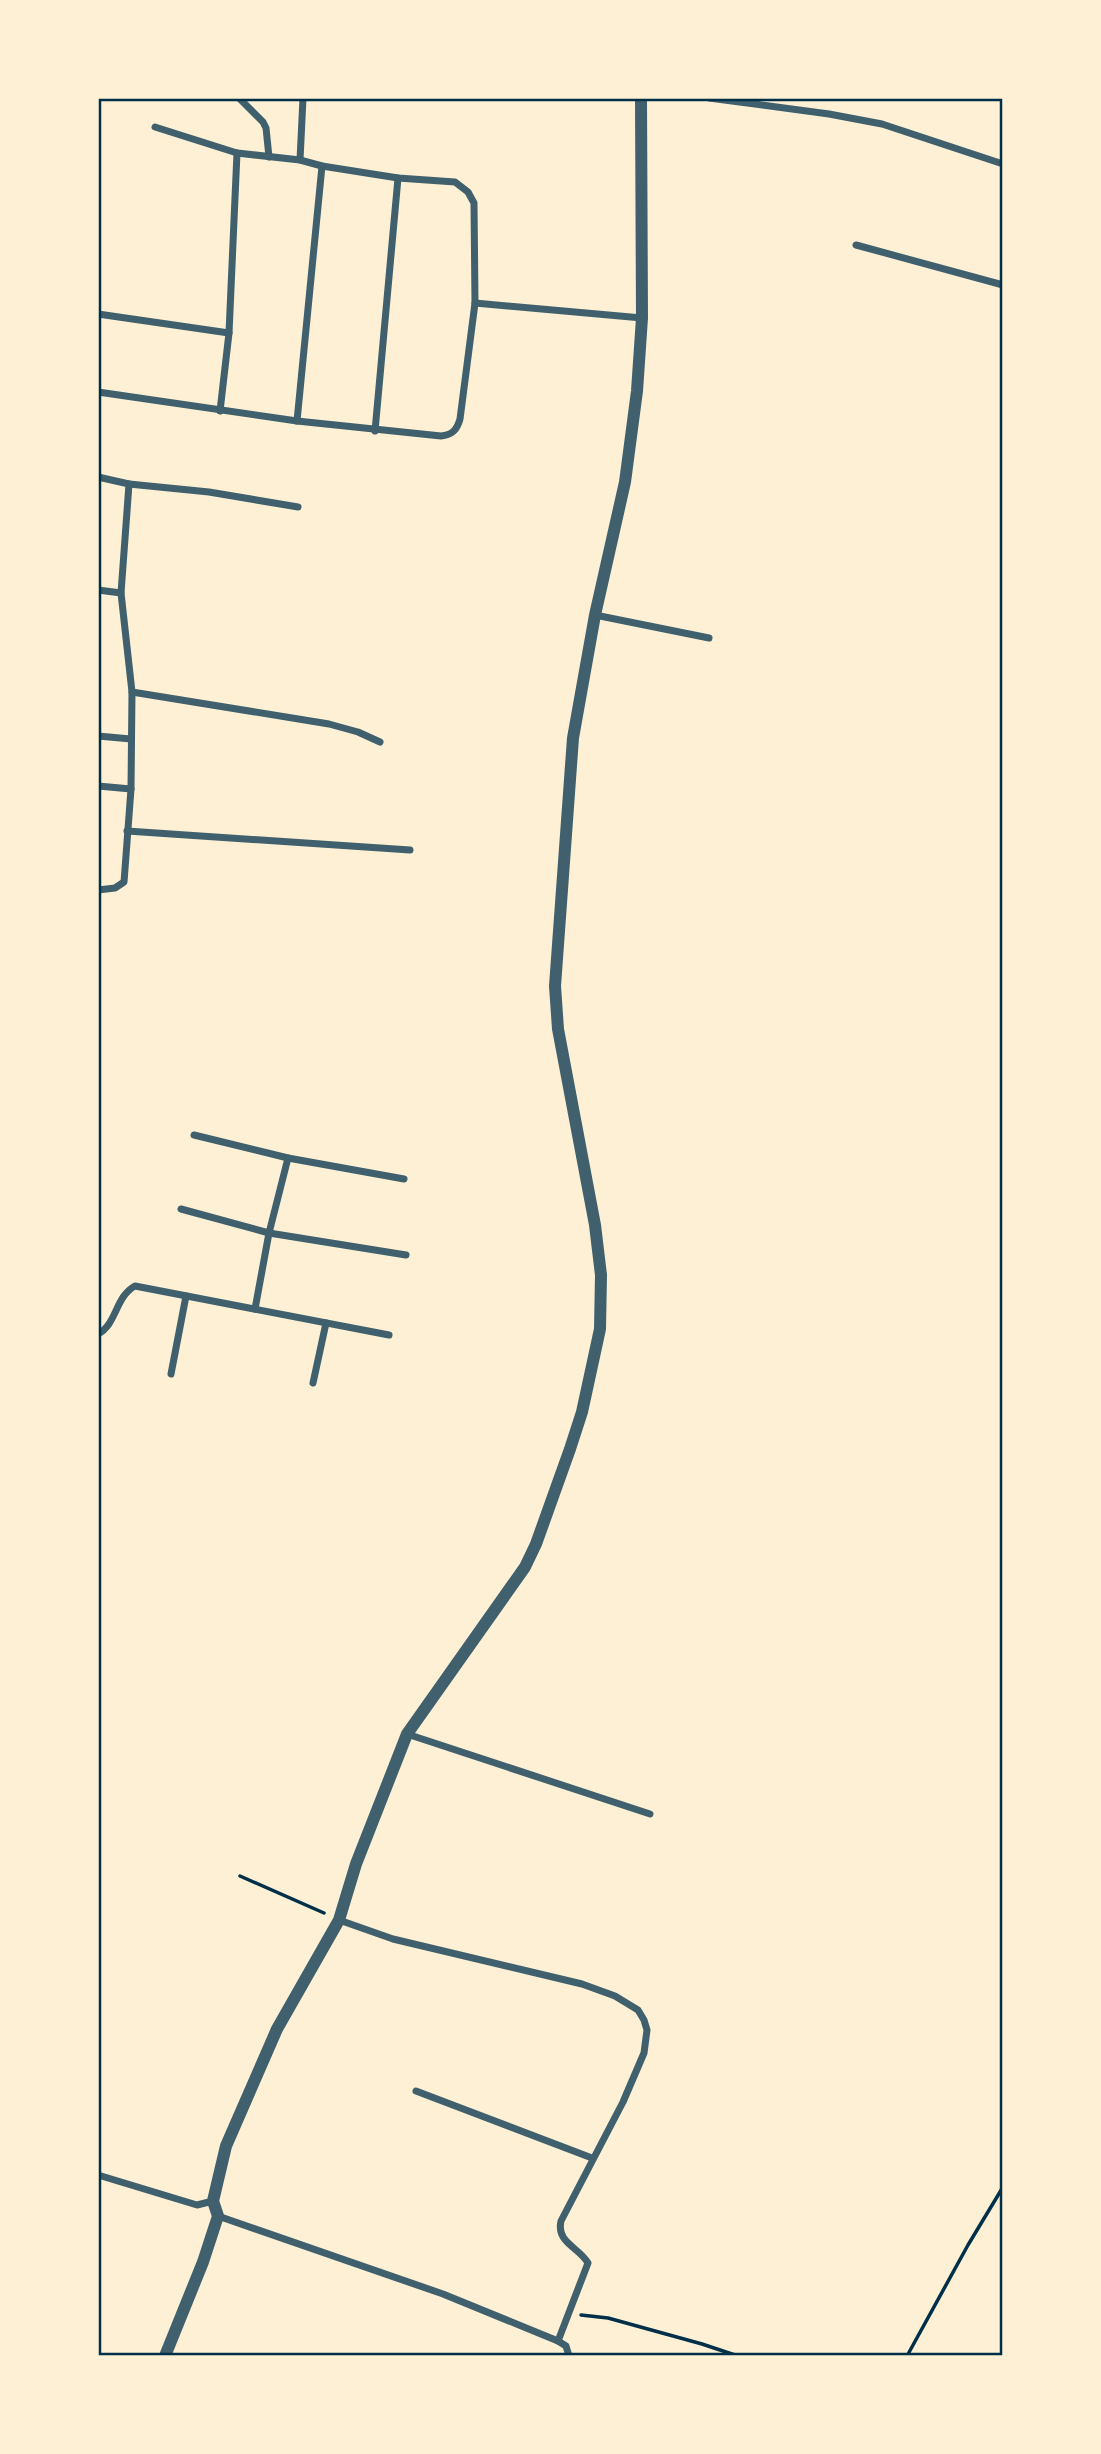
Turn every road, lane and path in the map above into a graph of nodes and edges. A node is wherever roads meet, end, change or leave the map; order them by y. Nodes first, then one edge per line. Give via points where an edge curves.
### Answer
1 (239, 98) edge
2 (303, 98) edge
3 (641, 98) edge
4 (709, 98) edge
5 (155, 127) dead end
6 (237, 153) junction
7 (269, 157) junction
8 (299, 160) junction
9 (1003, 164) edge
10 (322, 166) junction
11 (397, 178) junction
12 (856, 245) dead end
13 (1003, 285) edge
14 (475, 303) junction
15 (98, 314) edge
16 (642, 318) junction
17 (229, 333) junction
18 (98, 392) edge
19 (220, 411) junction
20 (297, 421) junction
21 (375, 431) junction
22 (98, 477) edge
23 (129, 484) junction
24 (298, 508) dead end
25 (98, 590) edge
26 (121, 593) junction
27 (595, 615) junction
28 (709, 638) dead end
29 (132, 692) junction
30 (98, 736) edge
31 (131, 739) junction
32 (380, 743) dead end
33 (98, 786) edge
34 (131, 789) junction
35 (127, 831) junction
36 (410, 850) dead end
37 (98, 890) edge
38 (194, 1135) dead end
39 (288, 1158) junction
40 (404, 1180) dead end
41 (181, 1209) dead end
42 (269, 1233) junction
43 (406, 1255) dead end
44 (186, 1296) junction
45 (255, 1309) junction
46 (326, 1323) junction
47 (98, 1334) edge
48 (389, 1335) dead end
49 (170, 1374) dead end
50 (313, 1383) dead end
51 (407, 1734) junction
52 (650, 1814) dead end
53 (240, 1876) dead end
54 (339, 1920) junction
55 (416, 2091) dead end
56 (592, 2158) junction
57 (98, 2175) edge
58 (1003, 2187) edge
59 (213, 2201) junction
60 (218, 2216) junction
61 (567, 2320) junction
62 (558, 2341) junction
63 (165, 2356) edge
64 (569, 2356) edge
65 (738, 2356) edge
66 (907, 2356) edge

1 - 7 street via 263,122
2 - 8 street
3 - 16 street
4 - 9 street via 882,124
5 - 6 street
6 - 7 street
6 - 17 street
7 - 8 street
8 - 10 street
10 - 11 street
10 - 20 street
11 - 14 street via 455,182 471,195
11 - 21 street
12 - 13 street
14 - 16 street
14 - 21 street via 460,419 454,431 441,436
15 - 17 street
16 - 27 street via 625,482
17 - 19 street
18 - 19 street
19 - 20 street
20 - 21 street
22 - 23 street
23 - 24 street
23 - 26 street
25 - 26 street
26 - 29 street
27 - 28 street
27 - 51 street via 573,738 555,986 558,1029 595,1225 601,1275 600,1329 582,1412 536,1544 525,1567
29 - 31 street
29 - 32 street via 329,724
30 - 31 street
31 - 34 street
33 - 34 street
34 - 35 street
35 - 36 street
35 - 37 street via 124,882
38 - 39 street
39 - 40 street
39 - 42 street
41 - 42 street
42 - 43 street
42 - 45 street
44 - 45 street
44 - 47 street via 135,1286
44 - 49 street
45 - 46 street
46 - 48 street
46 - 50 street
51 - 52 street
51 - 54 street
53 - 54 path
54 - 56 street via 393,1939 582,1984 638,2010 647,2030 644,2053
54 - 59 street via 277,2029 226,2146
55 - 56 street
56 - 61 street via 559,2228 561,2236 588,2263
57 - 59 street via 197,2205
58 - 66 path
59 - 60 street
60 - 62 street via 443,2294
60 - 63 street
61 - 62 street
61 - 65 path via 593,2315
62 - 64 street

